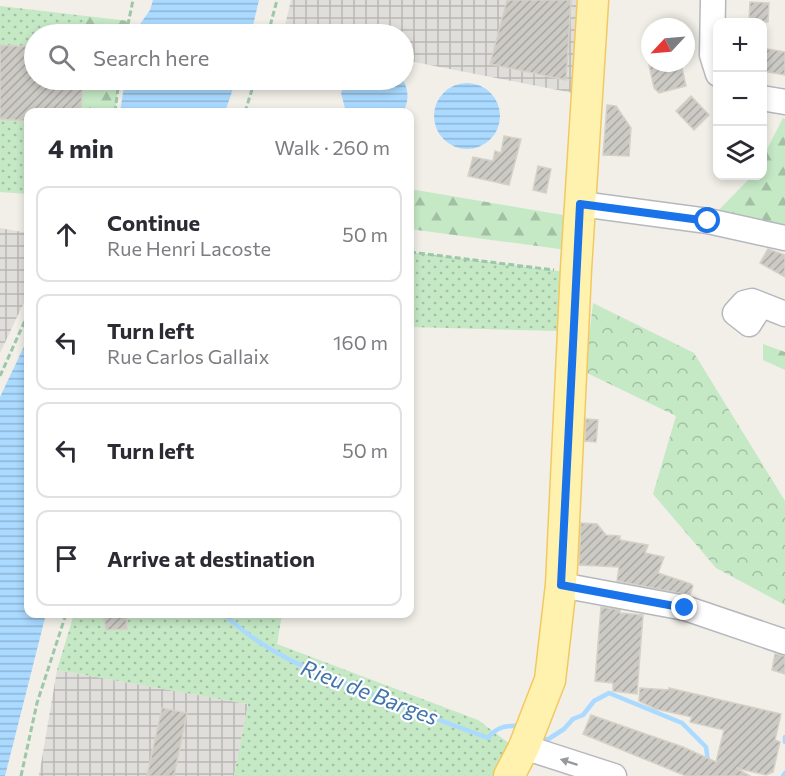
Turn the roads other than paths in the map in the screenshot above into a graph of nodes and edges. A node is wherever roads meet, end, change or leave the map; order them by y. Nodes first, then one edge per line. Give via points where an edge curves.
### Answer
1 (593, 0) edge
2 (713, 0) edge
3 (716, 72) edge
4 (767, 99) edge
5 (785, 102) edge
6 (580, 204) junction
7 (785, 238) edge
8 (761, 305) dead end
9 (785, 314) edge
10 (561, 585) junction
11 (785, 642) edge
12 (524, 747) junction
13 (609, 775) edge
14 (510, 776) edge

1 - 6 main road
2 - 3 street via 711,55
4 - 5 street
6 - 7 street via 708,221
6 - 10 main road
8 - 9 street
10 - 11 street via 685,608
10 - 12 main road via 550,680
13 -> 12 street
12 - 14 main road

